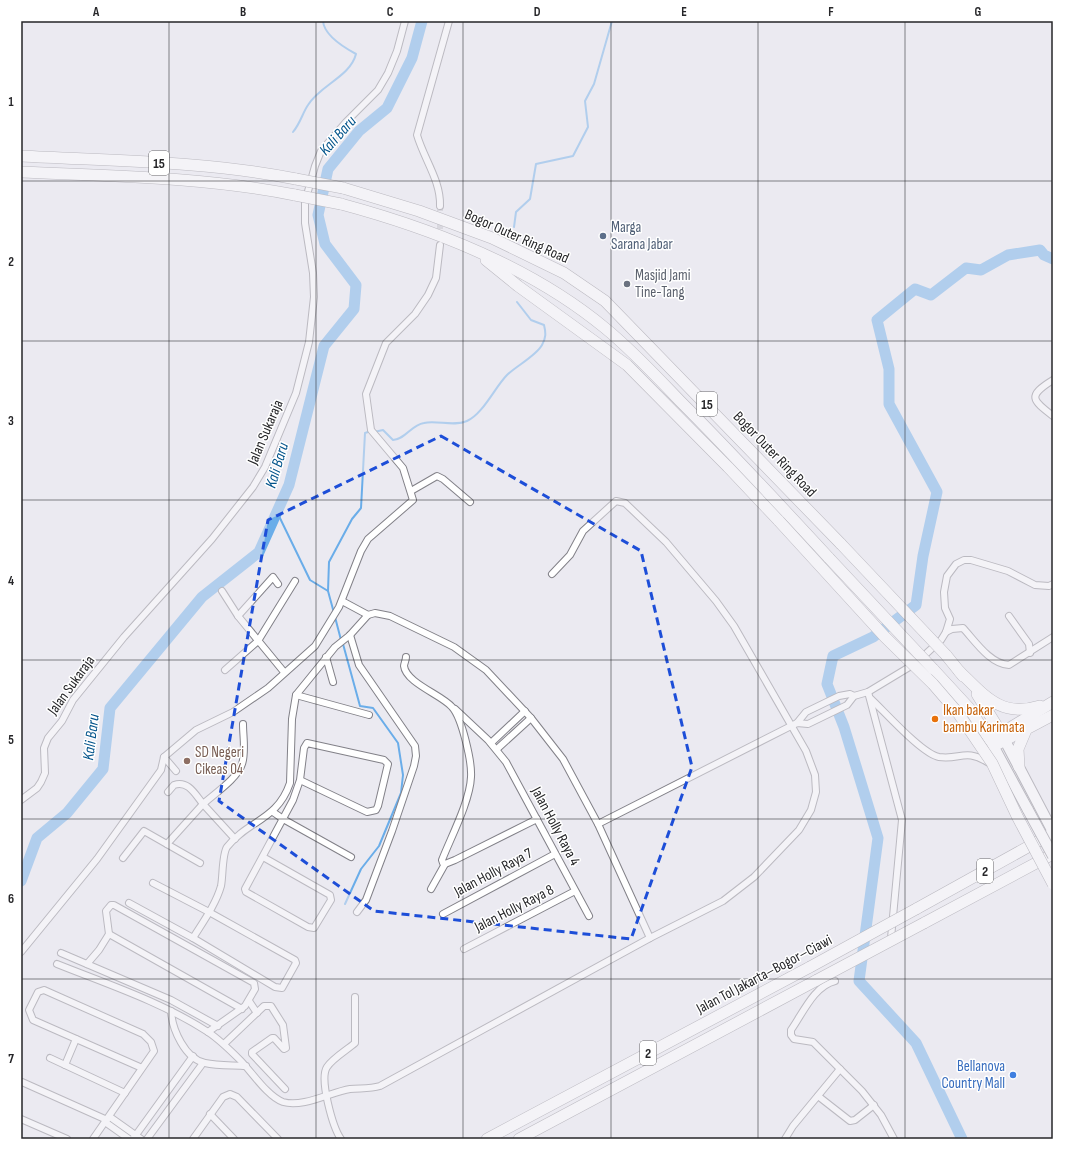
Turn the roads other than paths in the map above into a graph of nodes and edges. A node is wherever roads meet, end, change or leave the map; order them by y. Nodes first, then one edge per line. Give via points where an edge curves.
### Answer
1 (405, 21) edge
2 (449, 21) edge
3 (21, 156) edge
4 (21, 172) edge
5 (440, 206) tunnel mouth
6 (440, 245) tunnel mouth
7 (475, 250) junction
8 (1053, 380) edge
9 (1053, 416) edge
10 (411, 491) junction
11 (470, 502) dead end
12 (552, 574) dead end
13 (296, 581) dead end
14 (278, 584) dead end
15 (1053, 584) edge
16 (222, 591) dead end
17 (341, 604) junction
18 (368, 615) junction
19 (238, 616) junction
20 (1009, 616) dead end
21 (946, 632) junction
22 (347, 637) junction
23 (1053, 638) edge
24 (258, 641) junction
25 (1030, 653) junction
26 (406, 657) dead end
27 (326, 658) junction
28 (225, 670) dead end
29 (959, 671) junction
30 (284, 672) junction
31 (333, 682) dead end
32 (868, 692) junction
33 (296, 695) junction
34 (854, 696) junction
35 (871, 699) junction
36 (1053, 701) edge
37 (453, 707) junction
38 (525, 711) junction
39 (369, 715) dead end
40 (1053, 715) edge
41 (531, 718) junction
42 (797, 723) junction
43 (243, 724) dead end
44 (791, 726) junction
45 (1026, 730) junction
46 (1003, 737) junction
47 (491, 743) junction
48 (992, 743) junction
49 (497, 749) junction
50 (164, 757) junction
51 (1002, 761) junction
52 (1019, 767) junction
53 (176, 771) dead end
54 (300, 780) junction
55 (168, 792) dead end
56 (21, 800) edge
57 (203, 804) junction
58 (273, 812) junction
59 (537, 818) junction
60 (283, 819) junction
61 (598, 824) junction
62 (1053, 833) edge
63 (235, 839) junction
64 (167, 844) junction
65 (555, 854) junction
66 (1053, 855) edge
67 (262, 857) junction
68 (351, 857) dead end
69 (123, 858) dead end
70 (200, 863) dead end
71 (445, 864) junction
72 (153, 883) dead end
73 (1053, 884) edge
74 (431, 889) dead end
75 (576, 891) junction
76 (129, 903) dead end
77 (209, 912) junction
78 (357, 912) dead end
79 (443, 914) dead end
80 (589, 916) dead end
81 (109, 934) junction
82 (194, 938) junction
83 (650, 938) junction
84 (894, 943) dead end
85 (464, 949) dead end
86 (21, 952) edge
87 (61, 953) dead end
88 (56, 964) dead end
89 (87, 964) junction
90 (835, 981) dead end
91 (355, 997) dead end
92 (249, 1001) junction
93 (242, 1009) junction
94 (171, 1011) junction
95 (257, 1013) junction
96 (218, 1026) junction
97 (283, 1026) junction
98 (208, 1032) junction
99 (274, 1038) junction
100 (76, 1039) junction
101 (224, 1044) junction
102 (193, 1056) junction
103 (50, 1058) dead end
104 (203, 1063) junction
105 (64, 1065) junction
106 (246, 1066) junction
107 (142, 1068) junction
108 (840, 1069) junction
109 (22, 1082) edge
110 (285, 1089) dead end
111 (125, 1093) junction
112 (818, 1096) junction
113 (327, 1097) junction
114 (874, 1105) junction
115 (210, 1114) junction
116 (21, 1120) edge
117 (107, 1120) junction
118 (137, 1138) edge
119 (67, 1139) edge
120 (93, 1139) edge
121 (129, 1139) edge
122 (147, 1139) edge
123 (193, 1139) edge
124 (234, 1139) edge
125 (278, 1139) edge
126 (341, 1139) edge
127 (487, 1139) edge
128 (519, 1139) edge
129 (785, 1139) edge
130 (894, 1139) edge

1 - 56 street, Jalan Sukaraja via 393,64 385,79 378,90 321,151 315,166 305,202 314,297 309,342 296,393 265,467 253,487 212,539 124,637 73,700 44,748 45,773 42,782
2 - 5 street via 417,135 439,191
3 - 29 highway, Bogor Outer Ring Road / 15, bridge via 245,170 343,188 419,211 492,238 564,273 605,301 841,544
4 - 7 highway, Bogor Outer Ring Road / 15, bridge via 244,186 341,204 414,226
6 - 10 street via 436,278 428,295 415,314 386,343 366,394 372,432 403,468
7 - 48 highway, Bogor Outer Ring Road / 15, bridge via 515,269 569,302 604,327 639,359 719,439 969,708
7 - 73 highway, bridge via 518,286 627,365 728,467 933,684 958,713 992,763 1016,816
8 - 9 street via 1035,395 1038,405
10 - 11 street via 437,476
10 - 17 street via 412,503 368,539
12 - 44 street via 570,555 583,531 616,501 625,504 666,542 716,601 734,626
13 - 24 street
14 - 19 street via 273,577
15 - 21 street via 1035,585 1008,571 964,560 956,564 947,576 945,608 950,619
16 - 19 street
17 - 18 street
17 - 30 street via 315,646
18 - 22 street
18 - 38 street via 375,613 390,616 454,647 486,670
19 - 24 street
20 - 25 street via 1029,644
21 - 25 street via 963,628 1001,665 1009,665
21 - 32 street via 916,664
22 - 27 street
22 - 78 street via 359,665 416,751 414,766 392,831 366,900
23 - 25 street
24 - 28 street
24 - 30 street
26 - 37 street, Jalan Holly Raya 4 via 404,666 408,675
27 - 31 street
27 - 33 street
29 - 36 highway via 983,695 1000,706 1019,710 1030,709
29 - 46 highway, Bogor Outer Ring Road / 15 via 982,700
30 - 50 street via 268,688 233,712 196,730
32 - 34 street
32 - 35 street
33 - 39 street
33 - 58 street via 292,719 290,782 287,792
34 - 42 street via 844,706 815,721 808,724
34 - 42 street via 839,696 806,712
35 - 51 street via 917,745 938,757 969,754 990,764
35 - 84 street via 902,820 891,938
36 - 46 highway
37 - 47 street, Jalan Holly Raya 4
37 - 71 street via 465,738 471,762 471,778 464,805 442,860
38 - 41 street
38 - 47 street
40 - 45 highway
41 - 49 street
41 - 61 street via 563,759
42 - 44 street
43 - 57 street via 244,756 240,770
44 - 61 street
44 - 83 street via 806,751 815,775 816,792 799,830 754,877 723,901
45 - 46 highway
45 - 52 highway via 1018,749
46 - 48 highway
46 - 52 main road
47 - 49 street, Jalan Holly Raya 4
48 - 51 main road
49 - 59 street, Jalan Holly Raya 4
50 - 53 street
50 - 86 street via 161,770 97,859
51 - 66 main road, bridge
52 - 62 main road
54 - 54 street via 367,812 376,810 378,806 388,764 384,760 307,743 304,748
54 - 60 street
55 - 57 street via 174,785 184,784 189,786
57 - 63 street
57 - 64 street
58 - 60 street
58 - 63 street
59 - 65 street, Jalan Holly Raya 4
59 - 71 street
60 - 67 street
60 - 68 street
61 - 83 street
62 - 127 highway, Jalan Tol Jakarta–Bogor–Ciawi / 2, bridge via 810,967
63 - 77 street via 226,849 221,887
64 - 69 street via 144,831
64 - 70 street
65 - 75 street, Jalan Holly Raya 4
65 - 79 street, Jalan Holly Raya 7
66 - 128 highway, Jalan Tol Jakarta–Bogor–Ciawi / 2, bridge
67 - 67 street via 330,895 331,900 314,928 246,892 245,889
71 - 74 street
72 - 77 street
75 - 80 street, Jalan Holly Raya 4
75 - 85 street, Jalan Holly Raya 8
76 - 82 street
77 - 82 street
77 - 82 street via 296,960 296,963 282,987 275,987
81 - 89 street
81 - 92 street via 106,911 114,905 254,983 255,989
81 - 93 street
83 - 113 street via 380,1086 350,1089
87 - 89 street
88 - 94 street
89 - 96 street via 171,1000
90 - 108 street via 826,983 818,990 791,1030 791,1035 794,1039 813,1042
91 - 113 street via 356,1040 326,1068
92 - 93 street
92 - 95 street
93 - 96 street
94 - 98 street
94 - 102 street via 177,1039
95 - 97 street via 264,1006 271,1006
95 - 101 street
96 - 98 street
97 - 99 street
97 - 99 street via 286,1048 284,1049
98 - 101 street
99 - 110 street via 268,1039 252,1054
100 - 105 street
100 - 107 street
100 - 107 street via 30,1017 29,1010 38,992 44,990 143,1034 151,1042 154,1051
101 - 106 street
102 - 104 street
102 - 118 street
103 - 105 street
104 - 106 street
104 - 122 street
105 - 111 street
106 - 113 street via 273,1096 284,1102
107 - 111 street
108 - 112 street
108 - 114 street
109 - 117 street
111 - 117 street
112 - 114 street via 850,1121
112 - 129 street
113 - 126 street via 333,1123
114 - 130 street
115 - 123 street
115 - 124 street
115 - 125 street via 223,1097 233,1094
116 - 119 street
117 - 118 street
117 - 120 street
117 - 121 street

